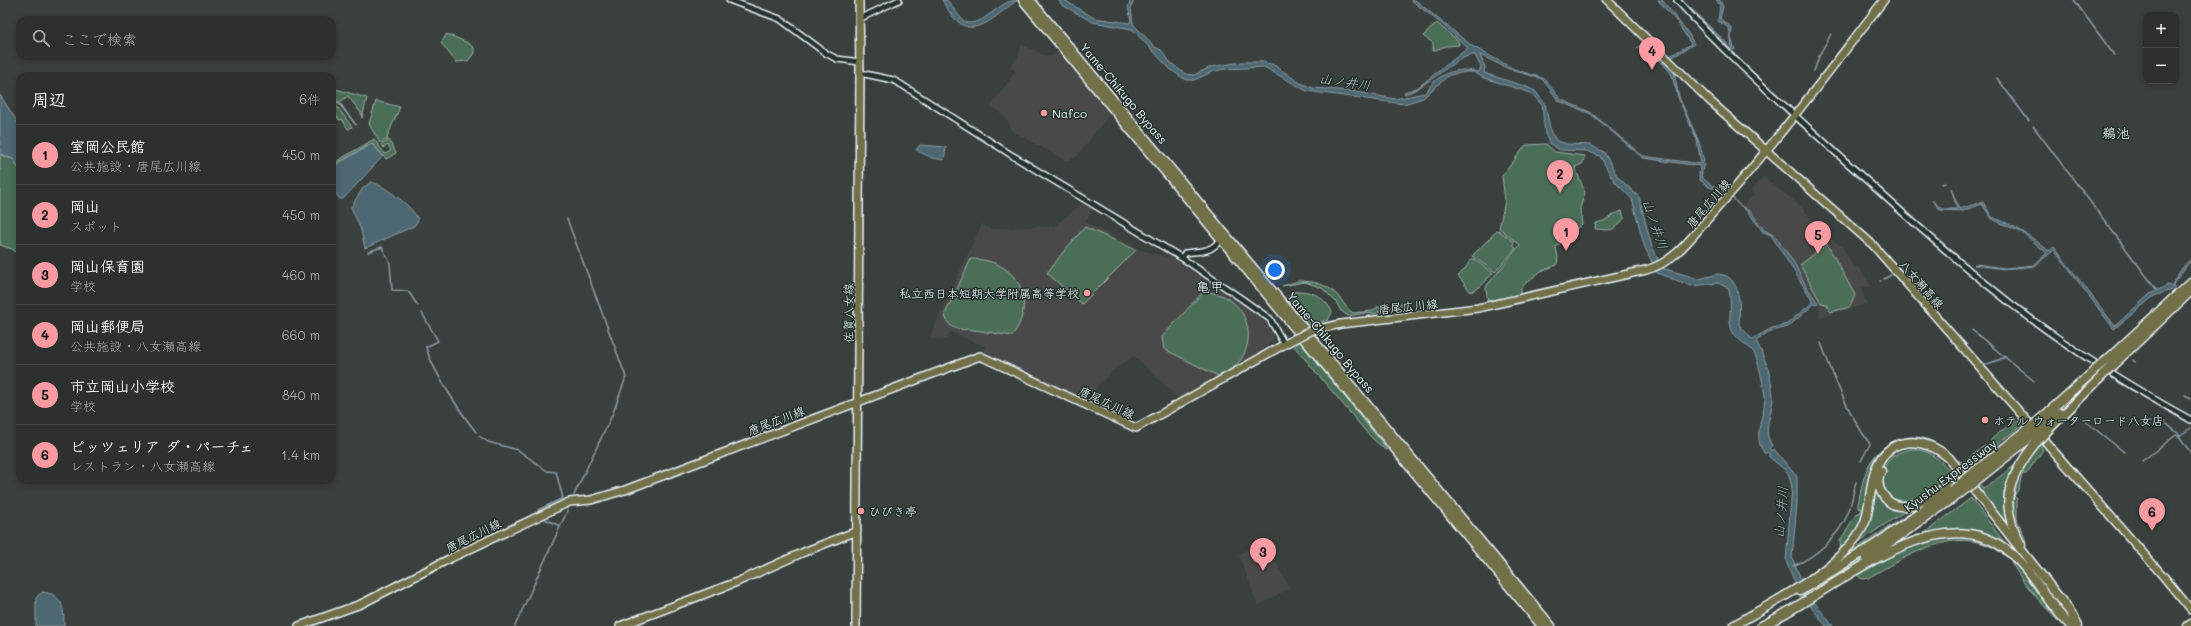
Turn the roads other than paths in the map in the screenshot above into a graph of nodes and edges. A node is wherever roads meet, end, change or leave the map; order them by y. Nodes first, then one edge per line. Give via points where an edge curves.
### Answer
1 (729, 0) edge
2 (859, 0) edge
3 (899, 0) edge
4 (1026, 0) edge
5 (1607, 0) edge
6 (1677, 0) edge
7 (1883, 1) edge
8 (859, 19) junction
9 (860, 62) junction
10 (860, 73) junction
11 (1796, 116) junction
12 (1768, 151) junction
13 (1224, 237) junction
14 (1182, 258) junction
15 (2191, 282) edge
16 (2191, 292) edge
17 (2159, 316) junction
18 (1284, 344) junction
19 (2110, 362) junction
20 (858, 402) junction
21 (2191, 420) edge
22 (2039, 426) junction
23 (2028, 431) junction
24 (1974, 474) junction
25 (1953, 490) junction
26 (857, 531) junction
27 (2030, 561) junction
28 (2022, 566) junction
29 (1852, 567) junction
30 (1787, 603) junction
31 (2191, 610) edge
32 (2191, 624) edge
33 (299, 626) edge
34 (620, 626) edge
35 (856, 626) edge
36 (1542, 626) edge
37 (1551, 626) edge
38 (1733, 626) edge
39 (1738, 626) edge
40 (1760, 626) edge
41 (2071, 626) edge
42 (2078, 626) edge
43 (2188, 626) edge

1 - 9 street via 780,19 832,57
2 - 8 main road, 佐賀八女線
3 - 8 street
4 - 13 highway, Yame-Chikugo Bypass
5 - 12 main road, 八女瀬高線 via 1710,101
6 - 11 street via 1734,60
7 - 11 main road, 唐尾広川線
8 - 9 main road, 佐賀八女線
9 - 10 main road, 佐賀八女線
10 - 14 street via 893,80 910,89
10 - 20 main road, 佐賀八女線
11 - 12 main road, 唐尾広川線
11 - 21 street via 1907,217 2022,312 2065,344 2134,388
12 - 18 main road, 唐尾広川線, bridge via 1681,249 1654,268 1478,308 1341,324 1313,330
12 - 31 main road, 八女瀬高線 via 1873,245
13 - 14 street via 1208,251 1185,253
13 - 36 highway, Yame-Chikugo Bypass
13 - 37 highway, Yame-Chikugo Bypass
14 - 18 street via 1270,319
15 - 17 highway, Kyushu Expressway
16 - 17 highway, Kyushu Expressway
17 - 19 highway, Kyushu Expressway
18 - 20 main road, 唐尾広川線 via 1136,428 980,356
19 - 22 highway, Kyushu Expressway, bridge via 2094,372 2056,405
19 - 22 highway, Kyushu Expressway, bridge via 2102,376
20 - 26 main road, 佐賀八女線
20 - 33 main road, 唐尾広川線 via 625,490 591,500 569,502 458,554 361,604
22 - 23 highway, Kyushu Expressway, bridge
22 - 27 highway, bridge via 2034,445 2014,475 2007,501 2012,528
23 - 24 highway, Kyushu Expressway
23 - 24 highway
24 - 25 highway, Kyushu Expressway, bridge
24 - 25 highway
25 - 28 highway via 1922,502 1907,506 1898,505 1886,499 1879,488 1878,480 1883,465 1895,452 1912,446 1932,450 1947,463 2011,547
25 - 29 highway, Kyushu Expressway
26 - 34 main road via 737,582
26 - 35 main road, 佐賀八女線
27 - 30 highway via 1949,458 1934,447 1911,442 1897,446 1881,459 1874,474 1865,521 1854,541
27 - 42 highway via 2071,613
28 - 29 highway via 2004,548 1985,538 1972,534 1951,533 1904,546
28 - 41 highway
29 - 30 highway, Kyushu Expressway
30 - 38 highway
30 - 39 highway, Kyushu Expressway
30 - 40 highway, Kyushu Expressway
32 - 43 highway

